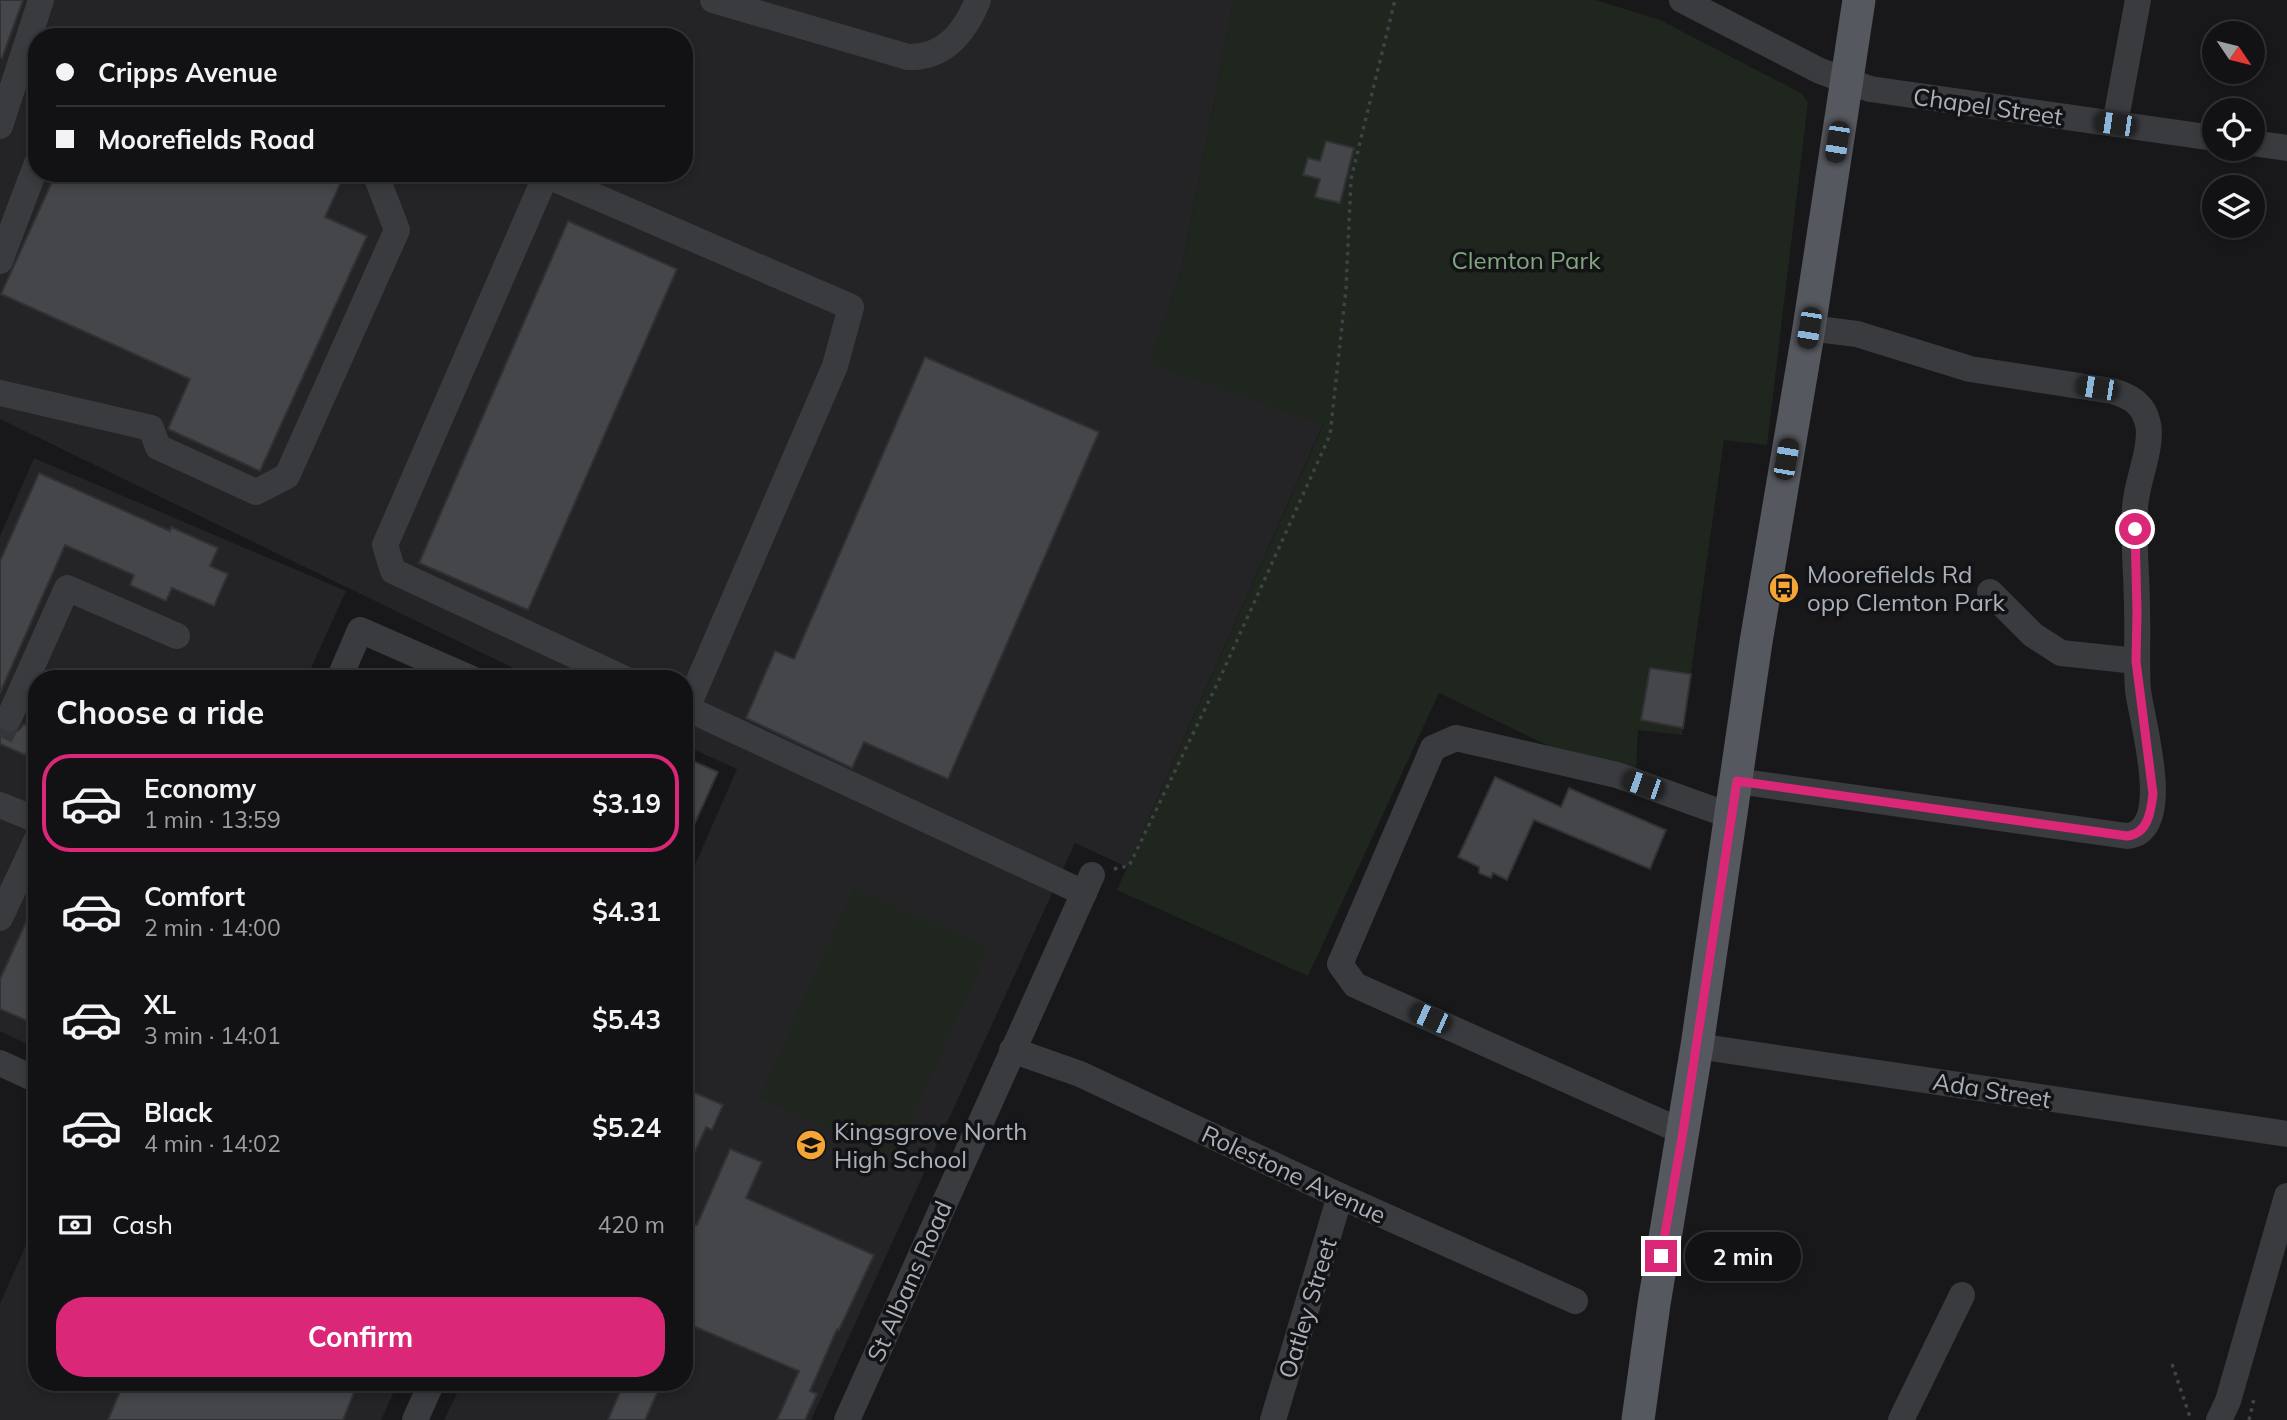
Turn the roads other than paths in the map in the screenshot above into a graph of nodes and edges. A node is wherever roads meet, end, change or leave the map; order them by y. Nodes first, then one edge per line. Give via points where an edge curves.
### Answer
1 (41, 0) edge
2 (713, 0) edge
3 (978, 0) edge
4 (1682, 0) edge
5 (1859, 0) edge
6 (2138, 0) edge
7 (32, 28) edge
8 (28, 40) edge
9 (1847, 81) junction
10 (2115, 124) junction
11 (0, 127) edge
12 (2202, 136) edge
13 (2265, 145) edge
14 (2287, 148) edge
15 (30, 182) edge
16 (378, 182) edge
17 (542, 182) edge
18 (561, 182) edge
19 (0, 261) edge
20 (1809, 328) junction
21 (0, 393) edge
22 (1990, 592) dead end
23 (177, 636) dead end
24 (2136, 661) junction
25 (30, 670) edge
26 (349, 670) edge
27 (451, 670) edge
28 (606, 670) edge
29 (28, 675) edge
30 (693, 691) edge
31 (693, 710) edge
32 (9, 718) tunnel mouth
33 (1737, 781) junction
34 (0, 805) edge
35 (28, 816) edge
36 (1731, 816) junction
37 (28, 858) edge
38 (0, 918) edge
39 (1697, 1046) junction
40 (1012, 1050) junction
41 (0, 1063) edge
42 (28, 1076) edge
43 (1683, 1132) junction
44 (2287, 1134) edge
45 (1340, 1196) junction
46 (2286, 1205) edge
47 (1962, 1295) dead end
48 (1575, 1301) dead end
49 (428, 1391) edge
50 (415, 1420) edge
51 (847, 1420) edge
52 (1273, 1420) edge
53 (1638, 1420) edge
54 (1901, 1420) edge
55 (2219, 1420) edge

1 - 7 street
2 - 3 street via 908,57 922,57 948,45 961,32
4 - 9 street, Chapel Street
5 - 9 main road
6 - 10 street
8 - 11 street
9 - 10 street, Chapel Street via 1878,90
9 - 20 main road
10 - 12 street, Chapel Street
13 - 14 street
15 - 19 street
16 - 21 street via 397,230 288,476 256,492 158,447 151,428
17 - 28 street via 385,545 393,571
18 - 30 street via 851,307 835,366
20 - 24 street via 1857,334 1970,369 2112,391 2137,402 2149,433 2135,507
20 - 33 main road
22 - 24 street via 2034,635 2061,653
23 - 25 street via 67,588
24 - 33 street via 2153,794 2147,822 2132,836
26 - 27 street via 360,630
29 - 32 street
31 - 40 street, St Albans Road via 1088,884
33 - 36 main road
34 - 35 street
36 - 39 main road
36 - 43 street via 1617,775 1456,738 1433,748 1340,964 1355,985
37 - 38 street
39 - 43 main road
39 - 44 street, Ada Street
40 - 45 street, Rolestone Avenue via 1080,1074
40 - 51 street, St Albans Road
41 - 42 street
43 - 53 main road
45 - 48 street, Rolestone Avenue
45 - 52 street, Oatley Street
46 - 55 street
47 - 54 street
49 - 50 street

